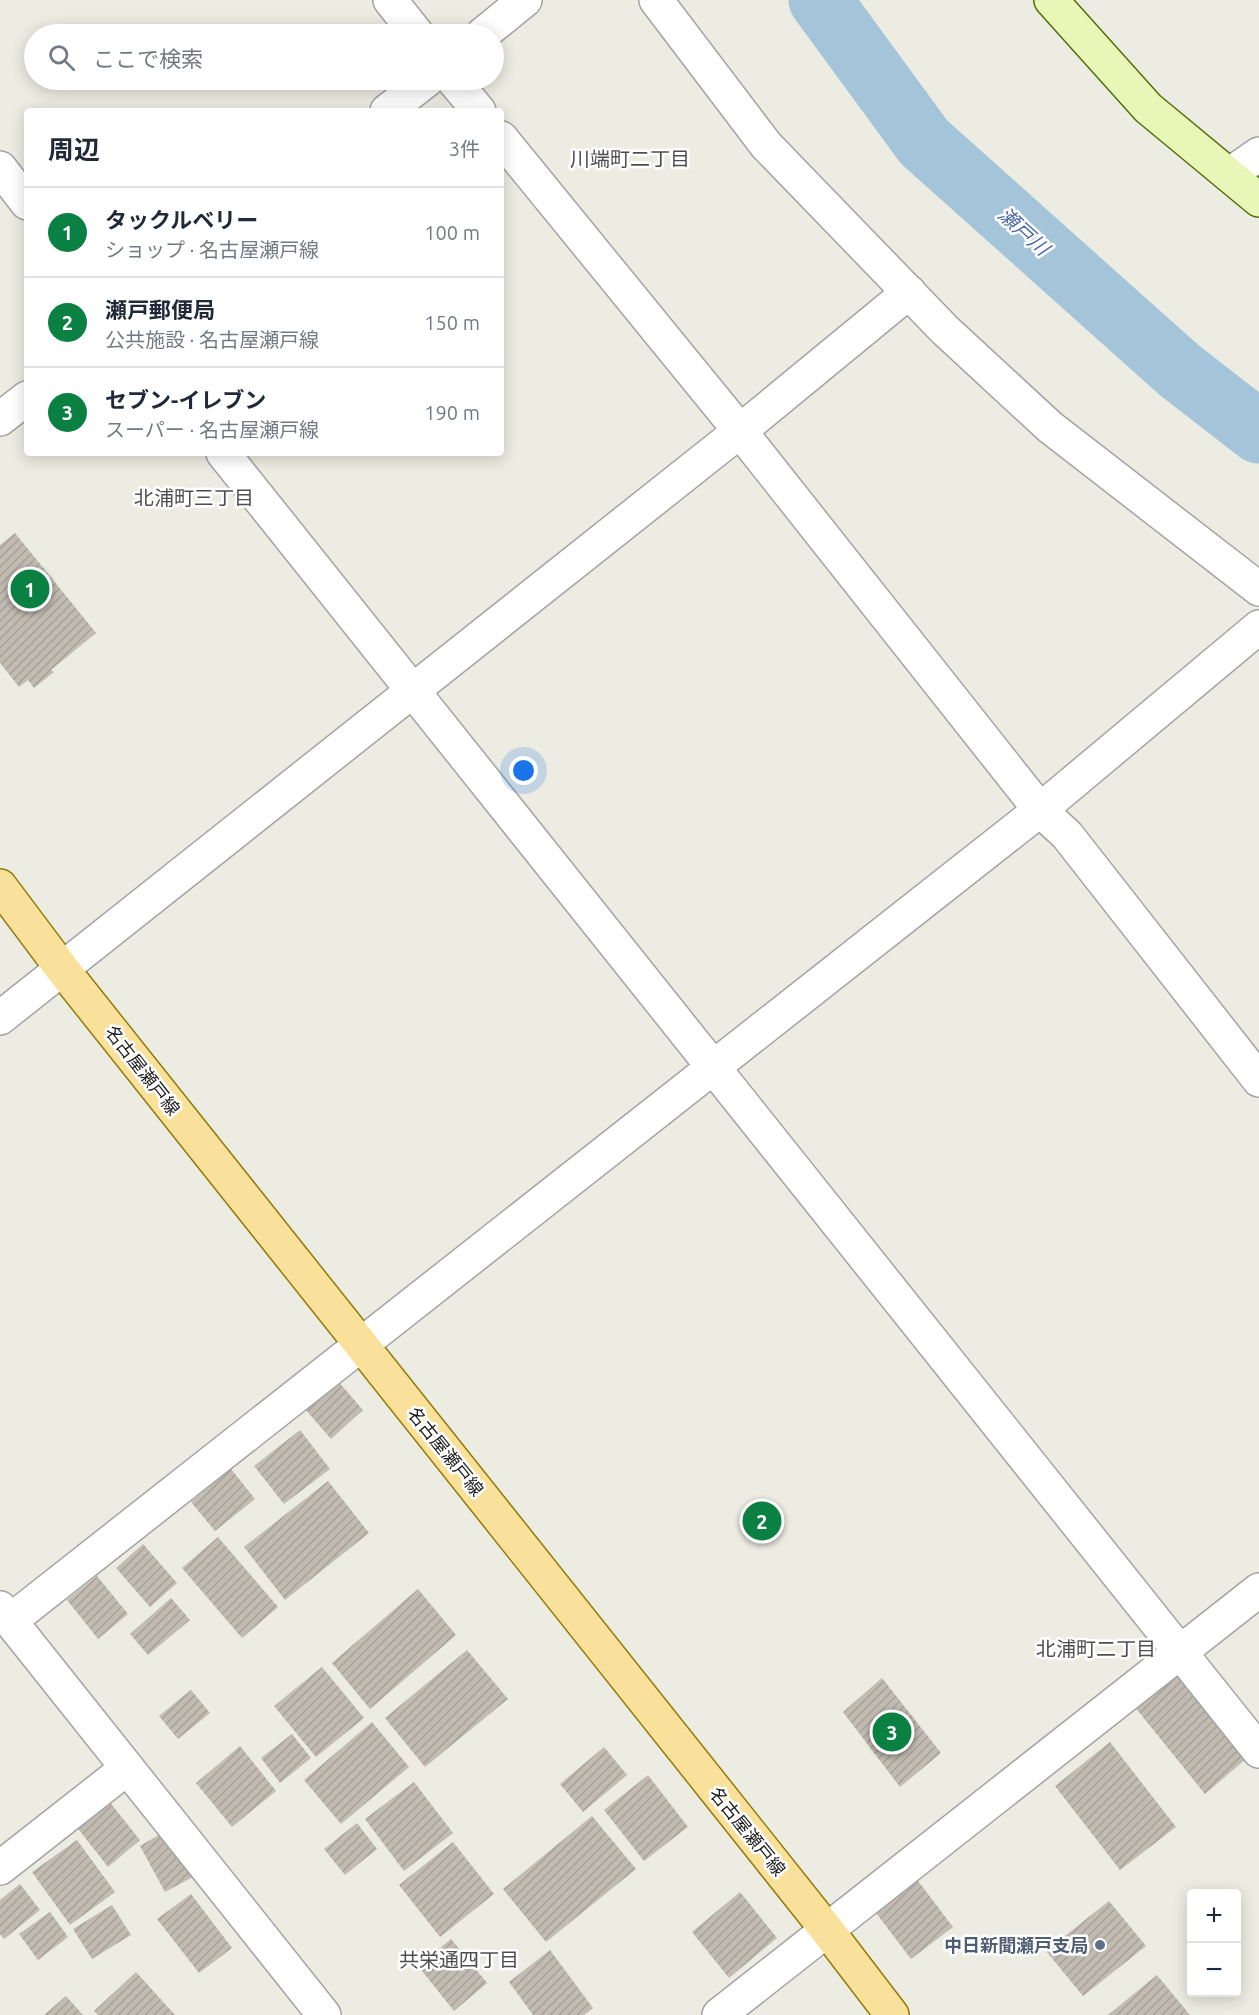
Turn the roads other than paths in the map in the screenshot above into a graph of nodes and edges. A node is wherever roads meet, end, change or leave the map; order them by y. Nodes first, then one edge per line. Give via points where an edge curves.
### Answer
1 (390, 0) edge
2 (525, 0) edge
3 (656, 0) edge
4 (1050, 0) edge
5 (409, 24) edge
6 (495, 24) edge
7 (414, 90) edge
8 (461, 90) edge
9 (391, 108) edge
10 (476, 108) edge
11 (504, 142) edge
12 (1259, 154) edge
13 (0, 168) edge
14 (1229, 175) junction
15 (24, 199) edge
16 (1259, 200) edge
17 (909, 292) junction
18 (24, 400) edge
19 (0, 419) edge
20 (740, 431) junction
21 (225, 456) edge
22 (1259, 589) edge
23 (1259, 627) edge
24 (412, 691) junction
25 (1040, 810) junction
26 (0, 886) edge
27 (63, 970) junction
28 (0, 1018) edge
29 (713, 1067) junction
30 (1259, 1080) edge
31 (362, 1346) junction
32 (1259, 1590) edge
33 (5, 1615) edge
34 (1180, 1651) junction
35 (1259, 1751) edge
36 (126, 1769) junction
37 (0, 1868) edge
38 (827, 1930) junction
39 (324, 2015) edge
40 (719, 2015) edge
41 (892, 2015) edge

1 - 5 street
2 - 6 street
3 - 17 street via 766,144
4 - 14 street via 1148,108
7 - 9 street
8 - 10 street
11 - 20 street
12 - 14 street
13 - 15 street
14 - 16 street
17 - 20 street
17 - 22 street via 1050,427
18 - 19 street
20 - 24 street
20 - 25 street
21 - 24 street
23 - 25 street
24 - 27 street
24 - 29 street
25 - 29 street
25 - 30 street via 1067,835
26 - 27 main road, 名古屋瀬戸線
27 - 28 street
27 - 31 main road, 名古屋瀬戸線
29 - 31 street
29 - 34 street
31 - 33 street
31 - 38 main road, 名古屋瀬戸線
32 - 34 street
33 - 36 street
34 - 35 street
34 - 38 street
36 - 37 street
36 - 39 street
38 - 40 street
38 - 41 main road, 名古屋瀬戸線

